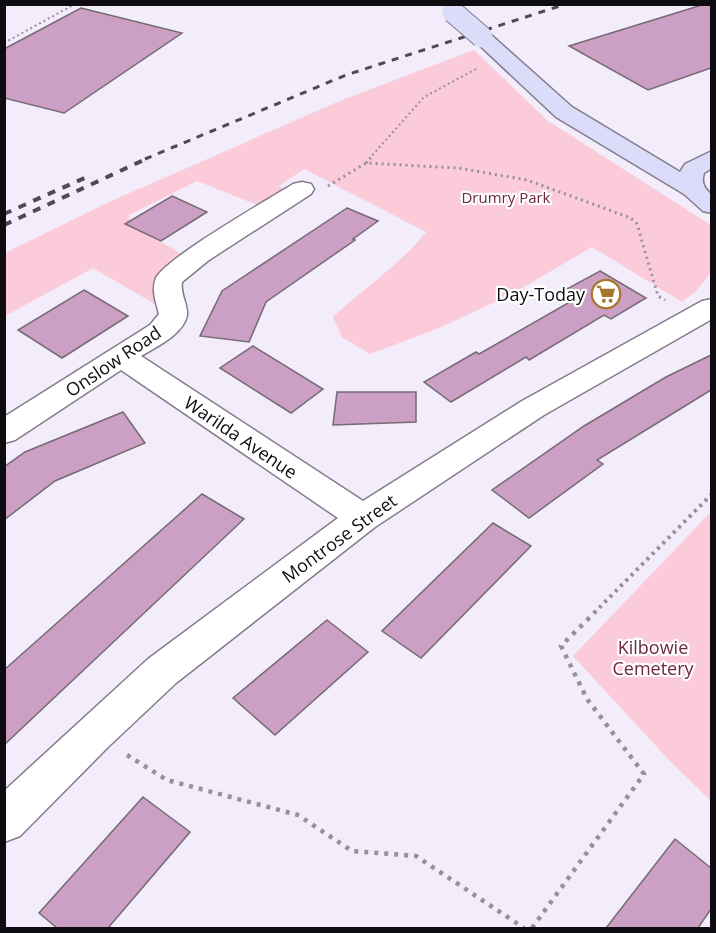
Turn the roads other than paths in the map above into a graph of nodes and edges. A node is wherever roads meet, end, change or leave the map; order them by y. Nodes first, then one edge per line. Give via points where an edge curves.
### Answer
1 (447, 8) edge
2 (641, 157) junction
3 (707, 159) edge
4 (302, 189) road end
5 (692, 189) junction
6 (711, 206) edge
7 (703, 313) edge
8 (120, 356) junction
9 (4, 432) edge
10 (363, 518) junction
11 (4, 821) edge

1 - 2 street, bridge via 564,112
2 - 3 street
2 - 5 street
3 - 5 street via 693,169 689,178
4 - 8 street, Onslow Road via 179,269 169,279 167,291 173,314 169,323
5 - 6 street
7 - 10 street, Montrose Street via 577,381
8 - 9 street, Onslow Road
8 - 10 street, Warilda Avenue
10 - 11 street, Montrose Street via 162,671

